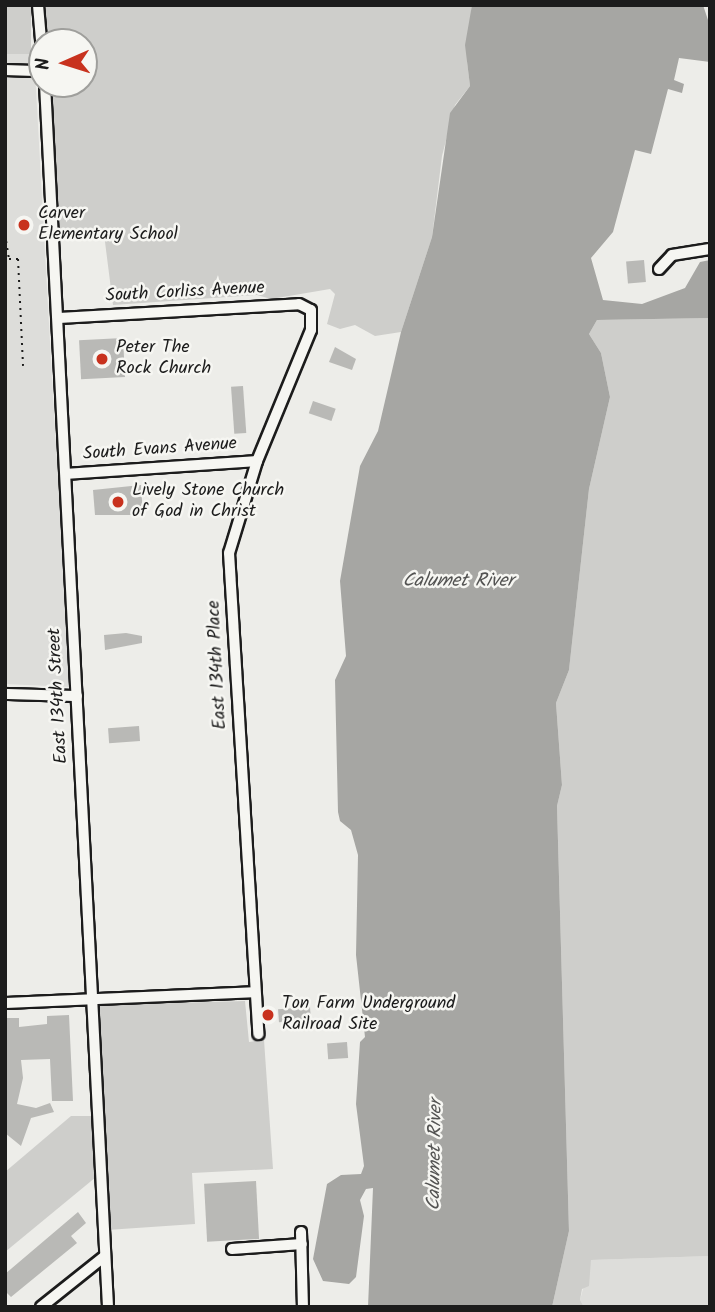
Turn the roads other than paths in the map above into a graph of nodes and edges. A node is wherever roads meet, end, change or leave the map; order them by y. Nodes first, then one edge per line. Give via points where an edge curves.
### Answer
1 (38, 5) edge
2 (40, 28) edge
3 (5, 70) edge
4 (28, 71) edge
5 (46, 98) edge
6 (710, 249) edge
7 (659, 269) dead end
8 (311, 310) joint
9 (59, 318) junction
10 (257, 461) junction
11 (66, 474) junction
12 (5, 694) edge
13 (77, 696) junction
14 (254, 992) junction
15 (92, 997) junction
16 (5, 1003) edge
17 (258, 1034) dead end
18 (232, 1249) dead end
19 (105, 1256) junction
20 (41, 1307) edge
21 (108, 1307) edge
22 (303, 1307) edge

1 - 2 street
3 - 4 street
5 - 9 street, East 134th Street
6 - 7 street via 672,255
8 - 9 street, South Corliss Avenue via 299,304
8 - 10 street, East 134th Place via 312,330
9 - 11 street, East 134th Street
10 - 11 street, South Evans Avenue
10 - 14 street, East 134th Place via 229,553
11 - 13 street, East 134th Street
12 - 13 street
13 - 15 street, East 134th Street
14 - 15 street
14 - 17 street, East 134th Place
15 - 16 street
15 - 19 street, East 134th Street
18 - 22 street via 302,1238
19 - 20 street
19 - 21 street, East 134th Street

